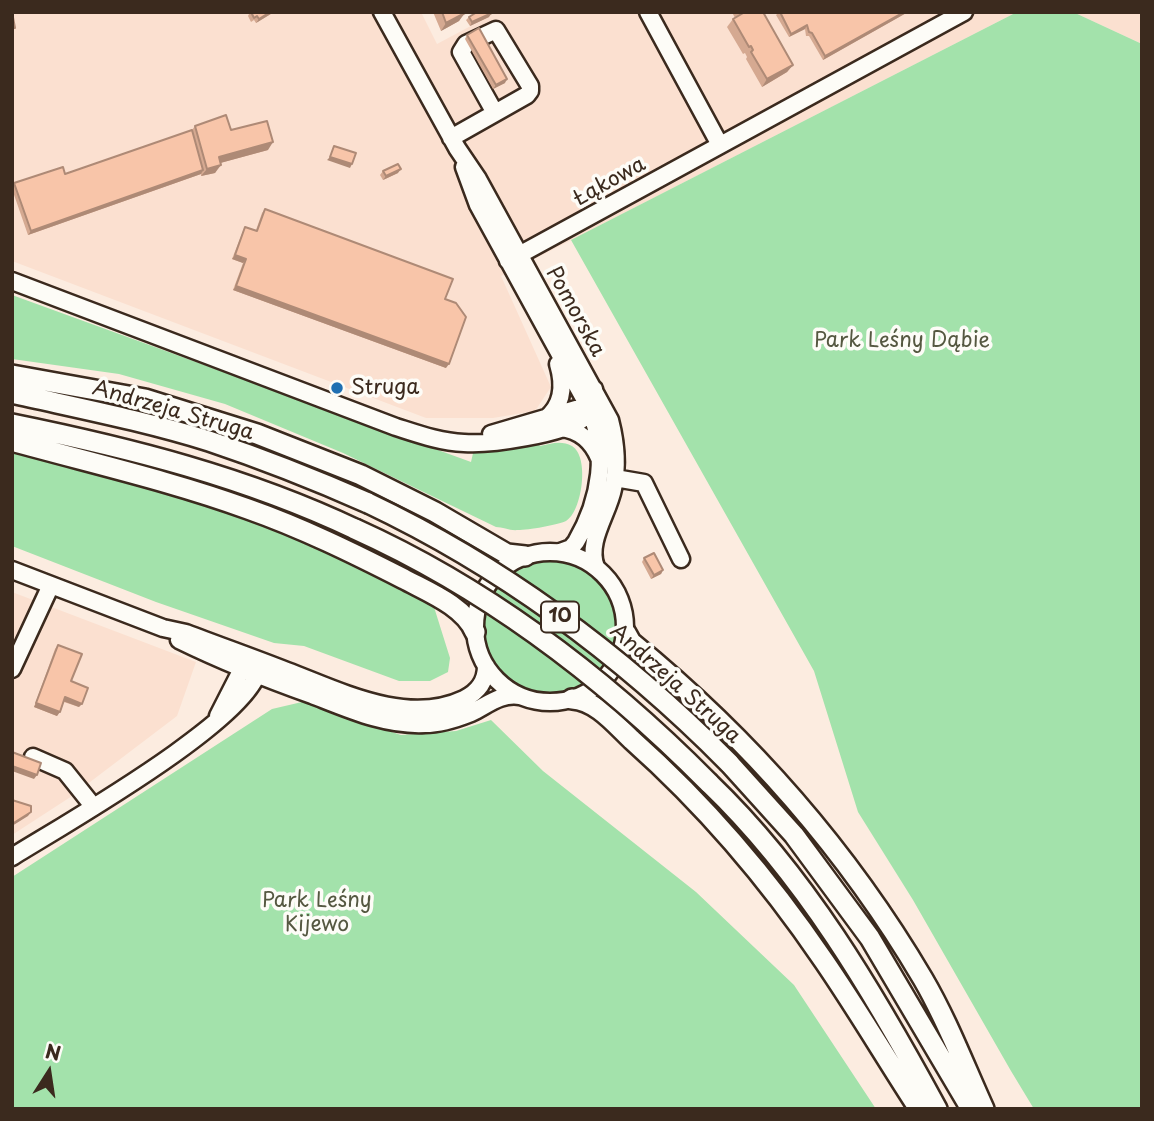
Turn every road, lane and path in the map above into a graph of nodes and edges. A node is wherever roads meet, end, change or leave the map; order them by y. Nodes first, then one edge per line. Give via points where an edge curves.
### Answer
1 (382, 12) edge
2 (648, 12) edge
3 (964, 12) edge
4 (495, 113) junction
5 (454, 143) junction
6 (722, 143) junction
7 (514, 258) junction
8 (12, 281) edge
9 (545, 328) junction
10 (12, 374) edge
11 (594, 389) junction
12 (12, 393) edge
13 (591, 409) junction
14 (610, 420) junction
15 (12, 424) edge
16 (550, 424) junction
17 (12, 441) edge
18 (601, 463) junction
19 (615, 478) junction
20 (560, 552) junction
21 (525, 556) junction
22 (681, 559) dead end
23 (596, 567) junction
24 (12, 570) edge
25 (51, 585) junction
26 (475, 632) junction
27 (626, 633) junction
28 (486, 666) junction
29 (252, 668) junction
30 (12, 669) edge
31 (521, 696) junction
32 (572, 699) junction
33 (33, 757) edge
34 (93, 806) junction
35 (12, 857) edge
36 (919, 1109) edge
37 (937, 1109) edge
38 (971, 1109) edge
39 (984, 1109) edge

1 - 5 street, Pomorska
2 - 6 street
3 - 6 street, Łąkowa
4 - 4 street via 530,91 496,30 466,44 461,52
4 - 5 street
5 - 7 street, Pomorska via 478,205
6 - 7 street, Łąkowa
7 - 9 street, Pomorska
7 - 11 street, Pomorska
8 - 16 street via 425,436 491,443 526,438
9 - 13 street, Pomorska
9 - 16 street, Pomorska via 562,377
10 - 21 main road via 145,400 257,433 361,475 508,554
11 - 13 street, Pomorska
11 - 14 street, Pomorska
12 - 38 main road, Andrzeja Struga / 10, bridge via 208,441 292,471 429,534 555,613 645,683 729,763 794,835 898,982
13 - 14 street, Pomorska
13 - 16 street
13 - 18 street, Pomorska
14 - 19 street, Pomorska
15 - 37 main road, 10, bridge via 106,443 276,495 355,529 460,585 551,645 627,705 709,783 774,855 829,928
16 - 18 street via 582,435
17 - 26 main road via 181,487 304,531 421,588 462,613
18 - 20 street, Pomorska via 597,494 580,535 571,548
19 - 22 street via 644,483
19 - 23 street, Pomorska via 592,549
20 - 21 street
20 - 23 street
21 - 26 street via 503,568 487,585 477,607
23 - 27 street via 619,596
24 - 25 street
25 - 29 street via 187,633
25 - 30 street
26 - 28 street
27 - 32 street via 611,673
27 - 39 main road via 767,769 840,856 923,980
28 - 29 street via 484,680 470,696 419,709 373,702
28 - 31 street via 501,684
29 - 31 street via 364,715 412,724 451,720 500,697
29 - 34 street via 216,720 181,750
31 - 32 street via 549,702
32 - 36 main road via 591,705 643,750 742,853 824,961
33 - 34 street via 65,771
34 - 35 street

